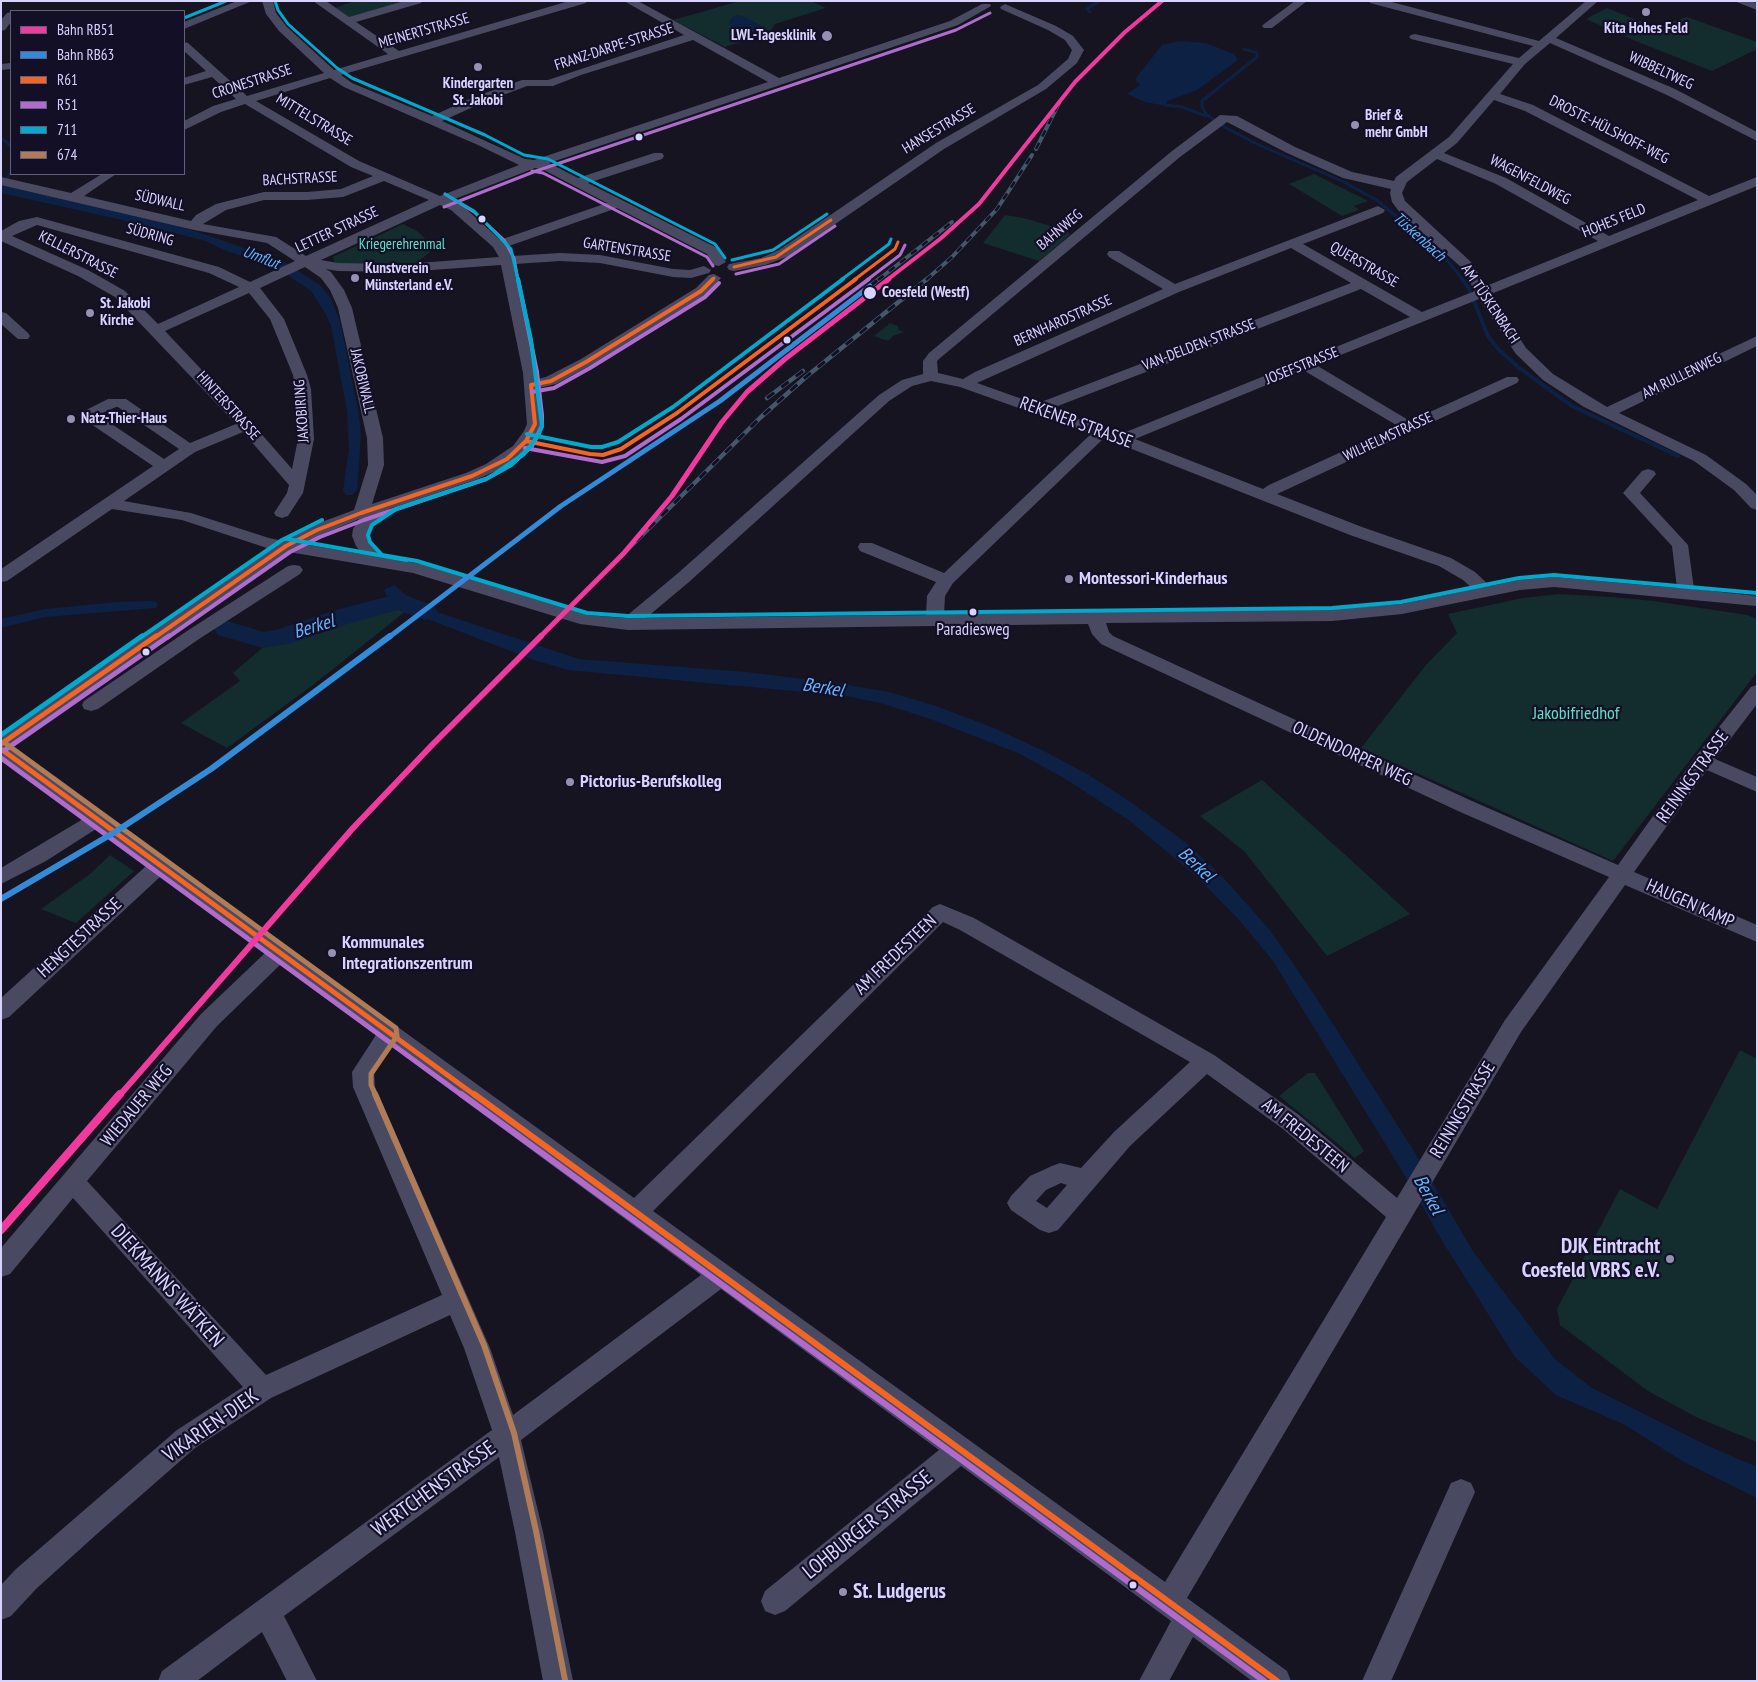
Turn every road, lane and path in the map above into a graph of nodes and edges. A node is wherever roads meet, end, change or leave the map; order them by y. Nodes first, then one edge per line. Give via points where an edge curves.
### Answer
1 (247, 1) edge
2 (266, 1) edge
3 (318, 1) edge
4 (417, 1) edge
5 (582, 1) edge
6 (629, 1) edge
7 (1302, 1) edge
8 (1374, 1) edge
9 (1593, 1) edge
10 (1739, 1) edge
11 (984, 4) edge
12 (1008, 4) edge
13 (1757, 7) edge
14 (10, 16) edge
15 (346, 21) junction
16 (185, 26) edge
17 (1268, 26) dead end
18 (1, 28) edge
19 (694, 36) junction
20 (1415, 37) dead end
21 (1545, 42) junction
22 (185, 46) edge
23 (397, 55) junction
24 (1521, 62) junction
25 (213, 73) junction
26 (332, 74) junction
27 (185, 82) edge
28 (778, 82) junction
29 (1492, 95) junction
30 (249, 100) junction
31 (432, 121) junction
32 (185, 125) edge
33 (1757, 137) edge
34 (1436, 154) junction
35 (658, 156) dead end
36 (533, 164) junction
37 (108, 175) edge
38 (383, 177) junction
39 (1, 181) edge
40 (1757, 181) edge
41 (577, 182) junction
42 (1397, 186) junction
43 (73, 198) junction
44 (441, 200) junction
45 (1709, 201) junction
46 (619, 203) junction
47 (1378, 210) dead end
48 (194, 226) junction
49 (3, 229) edge
50 (1608, 241) junction
51 (1292, 242) junction
52 (498, 245) junction
53 (1114, 254) dead end
54 (507, 260) junction
55 (719, 262) junction
56 (734, 267) junction
57 (295, 268) junction
58 (709, 274) junction
59 (1363, 283) junction
60 (252, 288) junction
61 (1174, 289) junction
62 (1481, 292) junction
63 (1, 316) edge
64 (1420, 317) junction
65 (156, 330) junction
66 (23, 336) dead end
67 (1757, 340) edge
68 (1305, 365) junction
69 (569, 372) junction
70 (931, 377) junction
71 (1512, 380) dead end
72 (965, 384) junction
73 (531, 385) junction
74 (1036, 409) junction
75 (1607, 413) junction
76 (535, 424) junction
77 (246, 425) junction
78 (1410, 427) junction
79 (1102, 432) junction
80 (1121, 439) junction
81 (189, 449) junction
82 (164, 466) junction
83 (1648, 474) dead end
84 (297, 485) junction
85 (1266, 495) junction
86 (393, 502) junction
87 (108, 504) junction
88 (1757, 505) edge
89 (282, 513) dead end
90 (360, 513) junction
91 (286, 546) junction
92 (866, 547) dead end
93 (378, 562) junction
94 (294, 570) dead end
95 (1, 578) edge
96 (946, 580) junction
97 (230, 583) junction
98 (1486, 592) junction
99 (1686, 594) junction
100 (254, 595) junction
101 (1757, 601) edge
102 (1095, 618) junction
103 (936, 619) junction
104 (628, 624) junction
105 (1757, 691) edge
106 (91, 705) dead end
107 (1, 744) edge
108 (1, 749) edge
109 (1703, 761) junction
110 (1757, 785) edge
111 (98, 819) junction
112 (160, 866) junction
113 (1623, 874) junction
114 (1, 877) edge
115 (1757, 934) edge
116 (280, 952) junction
117 (1, 1011) edge
118 (390, 1032) junction
119 (1206, 1062) junction
120 (1086, 1179) dead end
121 (73, 1182) junction
122 (1406, 1206) junction
123 (636, 1212) junction
124 (1, 1266) edge
125 (721, 1274) junction
126 (457, 1300) junction
127 (262, 1389) junction
128 (507, 1435) junction
129 (962, 1450) junction
130 (1461, 1492) dead end
131 (775, 1601) dead end
132 (1, 1606) edge
133 (1179, 1609) junction
134 (266, 1612) junction
135 (172, 1681) edge
136 (303, 1681) edge
137 (558, 1681) edge
138 (1153, 1681) edge
139 (1277, 1681) edge
140 (1376, 1681) edge

1 - 16 street
2 - 26 street via 278,23
3 - 15 street
4 - 15 street
5 - 23 street, MEINERTSTRASSE
6 - 19 street
7 - 17 street
8 - 21 street, WIBBELTWEG
9 - 21 street
10 - 13 street
11 - 12 street
11 - 28 street, LETTER STRASSE via 954,23
12 - 56 street, HANSESTRASSE via 1069,38 1078,50 1073,60 1042,87 940,146 784,252 765,261
14 - 18 street
15 - 23 street
19 - 28 street
19 - 31 street, FRANZ-DARPE-STRASSE via 549,84 526,82
20 - 24 street
21 - 24 street
21 - 33 street, WIBBELTWEG via 1671,92
22 - 25 street, MITTELSTRASSE
23 - 26 street, MEINERTSTRASSE
24 - 29 street
25 - 27 street
25 - 30 street, MITTELSTRASSE via 239,96
26 - 30 street, CRONESTRASSE
26 - 31 street via 366,94
28 - 36 street, LETTER STRASSE
29 - 34 street
29 - 45 street, DROSTE-HÜLSHOFF-WEG via 1529,108
30 - 32 street, CRONESTRASSE via 217,109
30 - 38 street, MITTELSTRASSE via 329,149
31 - 36 street
34 - 42 street
34 - 50 street, WAGENFELDWEG via 1501,181
35 - 41 street
36 - 41 street via 545,166
36 - 44 street, LETTER STRASSE
37 - 43 street
38 - 44 street, MITTELSTRASSE
38 - 48 street, BACHSTRASSE via 343,193 264,196 220,207
39 - 43 street, SÜDWALL
40 - 45 street, HOHES FELD
41 - 46 street
42 - 62 street, AM TÜSKENBACH via 1401,206 1466,265
42 - 70 street, BAHNWEG via 1348,175 1233,119 1221,121 1140,184 934,356 930,361
43 - 48 street, SÜDWALL
44 - 52 street, MITTELSTRASSE via 469,217
44 - 57 street, LETTER STRASSE
45 - 50 street, HOHES FELD
46 - 52 street
46 - 55 street via 712,252
47 - 51 street, BERNHARDSTRASSE
48 - 57 street, SÜDWALL via 271,240
49 - 60 street, SÜDRING via 37,221 214,270
49 - 65 street, KELLERSTRASSE via 120,294
50 - 62 street, HOHES FELD
51 - 59 street, QUERSTRASSE
51 - 61 street, BERNHARDSTRASSE
52 - 54 street, MITTELSTRASSE
53 - 61 street
54 - 57 street, GARTENSTRASSE via 404,268
54 - 58 street, GARTENSTRASSE via 590,258 673,273
54 - 73 street
55 - 56 street
55 - 58 street via 707,266
56 - 58 street via 729,276
57 - 60 street, LETTER STRASSE
57 - 90 street, JAKOBIWALL via 326,275 345,308 375,438 376,465
58 - 69 street via 701,291
59 - 64 street, QUERSTRASSE
59 - 74 street, VAN-DELDEN-STRASSE
60 - 65 street, LETTER STRASSE
60 - 84 street, JAKOBIRING via 277,319 303,389 306,439
61 - 72 street, BERNHARDSTRASSE
62 - 64 street, JOSEFSTRASSE
62 - 75 street, AM TÜSKENBACH via 1521,351 1541,372
63 - 66 street
64 - 68 street, JOSEFSTRASSE
65 - 77 street, HINTERSTRASSE
67 - 75 street, AM RULLENWEG
68 - 78 street
68 - 80 street, JOSEFSTRASSE
69 - 73 street via 551,381
69 - 76 street via 546,400
70 - 72 street, REKENER STRASSE
70 - 104 street, REKENER STRASSE via 907,383 884,398
71 - 78 street, WILHELMSTRASSE
72 - 74 street, REKENER STRASSE
73 - 76 street
74 - 79 street, REKENER STRASSE
75 - 88 street, AM TÜSKENBACH via 1700,458 1740,487
76 - 86 street via 522,445 500,463 472,476
77 - 81 street
77 - 84 street, HINTERSTRASSE
78 - 85 street, WILHELMSTRASSE
79 - 80 street, REKENER STRASSE
79 - 96 street
80 - 85 street, REKENER STRASSE
81 - 82 street
81 - 82 street via 121,402 113,402 87,415
82 - 87 street
83 - 99 street via 1631,493 1680,545
84 - 89 street, JAKOBIRING
85 - 98 street, REKENER STRASSE via 1445,562 1469,576
86 - 90 street
86 - 93 street via 367,520 361,529 362,541
87 - 91 street via 185,516 260,541
87 - 95 street
90 - 91 street
91 - 93 street
91 - 97 street
92 - 96 street
93 - 104 street via 415,568 586,620
94 - 100 street
96 - 103 street via 936,596
97 - 100 street
97 - 107 street
98 - 99 street via 1554,582
98 - 102 street via 1402,609 1332,615
99 - 101 street
100 - 106 street
102 - 103 street
102 - 113 street, OLDENDORPER WEG via 1107,640 1465,806
103 - 104 street
105 - 109 street, REININGSTRASSE
108 - 111 street
109 - 110 street
109 - 113 street, REININGSTRASSE
111 - 112 street
111 - 114 street
112 - 116 street
112 - 117 street, HENGTESTRASSE
113 - 115 street, HAUGEN KAMP
113 - 122 street, REININGSTRASSE via 1512,1026
116 - 118 street
116 - 121 street, WIEDAUER WEG via 210,1020
118 - 123 street
118 - 126 street via 363,1072 364,1087
119 - 120 street via 1122,1138
119 - 122 street, AM FREDESTEEN
119 - 123 street, AM FREDESTEEN via 967,924 940,912
121 - 124 street, WIEDAUER WEG
121 - 127 street, DIEKMANNS WÄTKEN
122 - 133 street, REININGSTRASSE
123 - 125 street
125 - 128 street, WERTCHENSTRASSE
125 - 129 street
126 - 127 street, VIKARIEN-DIEK
126 - 128 street
127 - 132 street, VIKARIEN-DIEK via 186,1439 82,1528
128 - 134 street, WERTCHENSTRASSE
128 - 137 street via 530,1532
129 - 131 street, LOHBURGER STRASSE
129 - 133 street
130 - 140 street
133 - 138 street, REININGSTRASSE
133 - 139 street
134 - 135 street, WERTCHENSTRASSE
134 - 136 street

